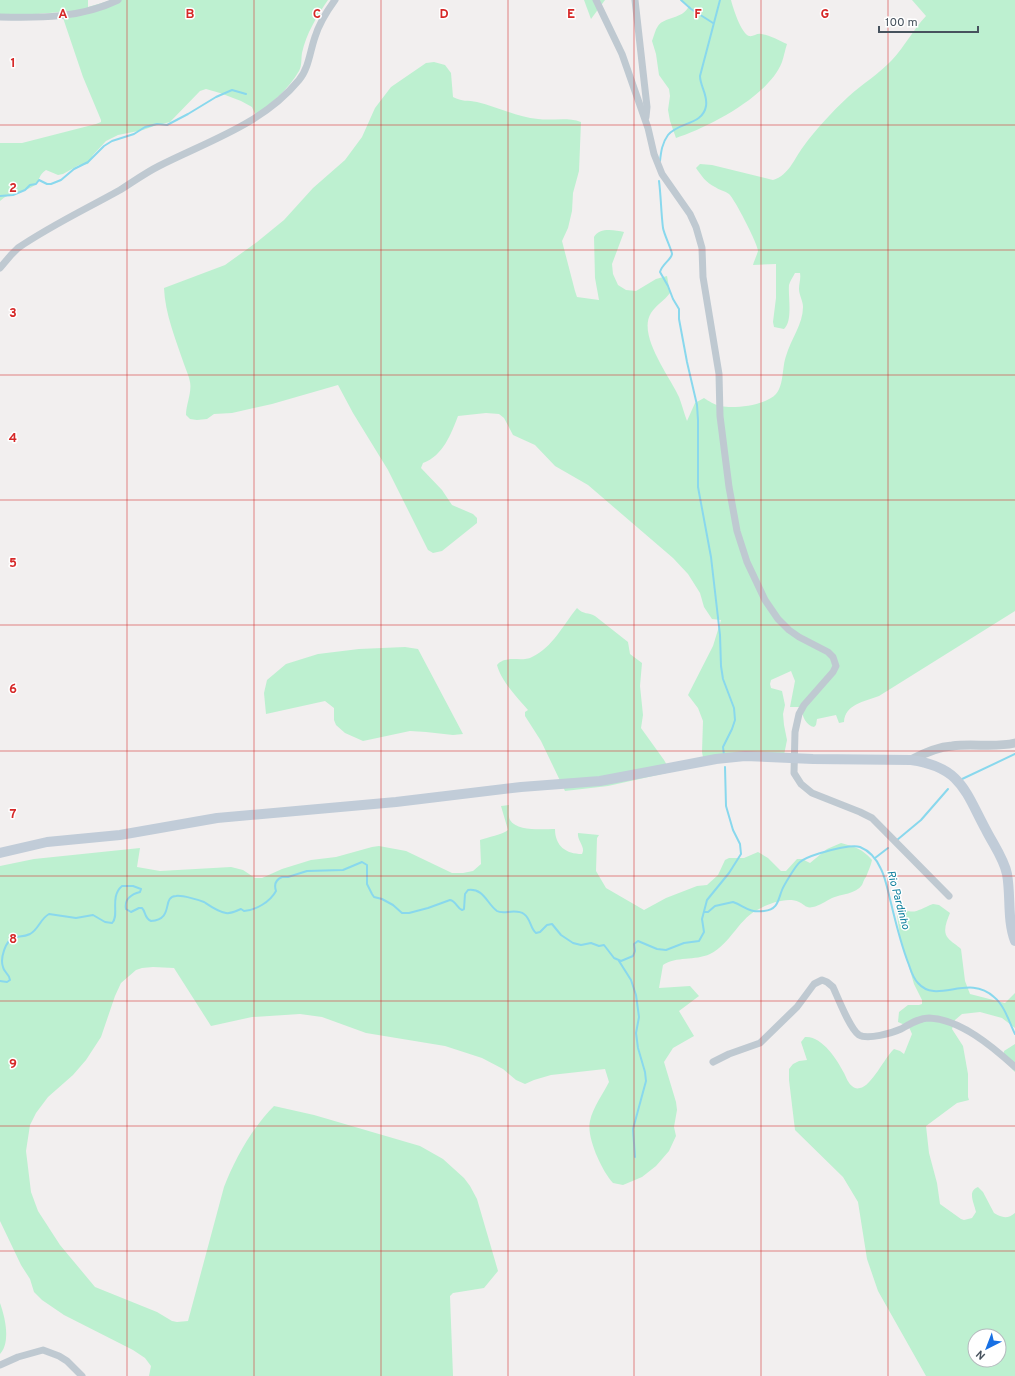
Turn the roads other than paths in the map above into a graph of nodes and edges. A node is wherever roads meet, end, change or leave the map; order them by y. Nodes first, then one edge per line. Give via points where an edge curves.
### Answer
1 (118, 0) edge
2 (335, 0) edge
3 (596, 0) edge
4 (635, 0) edge
5 (0, 17) edge
6 (646, 120) junction
7 (0, 268) edge
8 (1015, 743) edge
9 (795, 759) junction
10 (911, 760) junction
11 (0, 853) edge
12 (949, 896) dead end
13 (1015, 941) edge
14 (713, 1062) dead end
15 (1015, 1067) edge
16 (0, 1365) edge
17 (82, 1376) edge

1 - 5 street via 82,13 32,18
2 - 7 street via 319,27 304,73 266,111 221,137 156,167 72,215 18,248
3 - 6 street via 622,54
4 - 6 street via 647,107
6 - 9 street via 662,174 690,214 702,248 719,374 720,416 729,487 737,531 747,562 765,600 778,619 799,637 828,652 836,662 833,672 799,714
8 - 10 street via 945,747
9 - 10 main road
9 - 11 main road via 745,756 716,758 600,781 217,818 120,836 47,842
9 - 12 street via 794,773 807,790 867,815
10 - 13 main road via 940,768 954,776 967,792 1006,871
14 - 15 street via 760,1044 806,997 814,984 822,980 833,987 853,1029 860,1035 885,1034 924,1018 931,1018 970,1032 994,1048
16 - 17 street via 43,1350 60,1356

